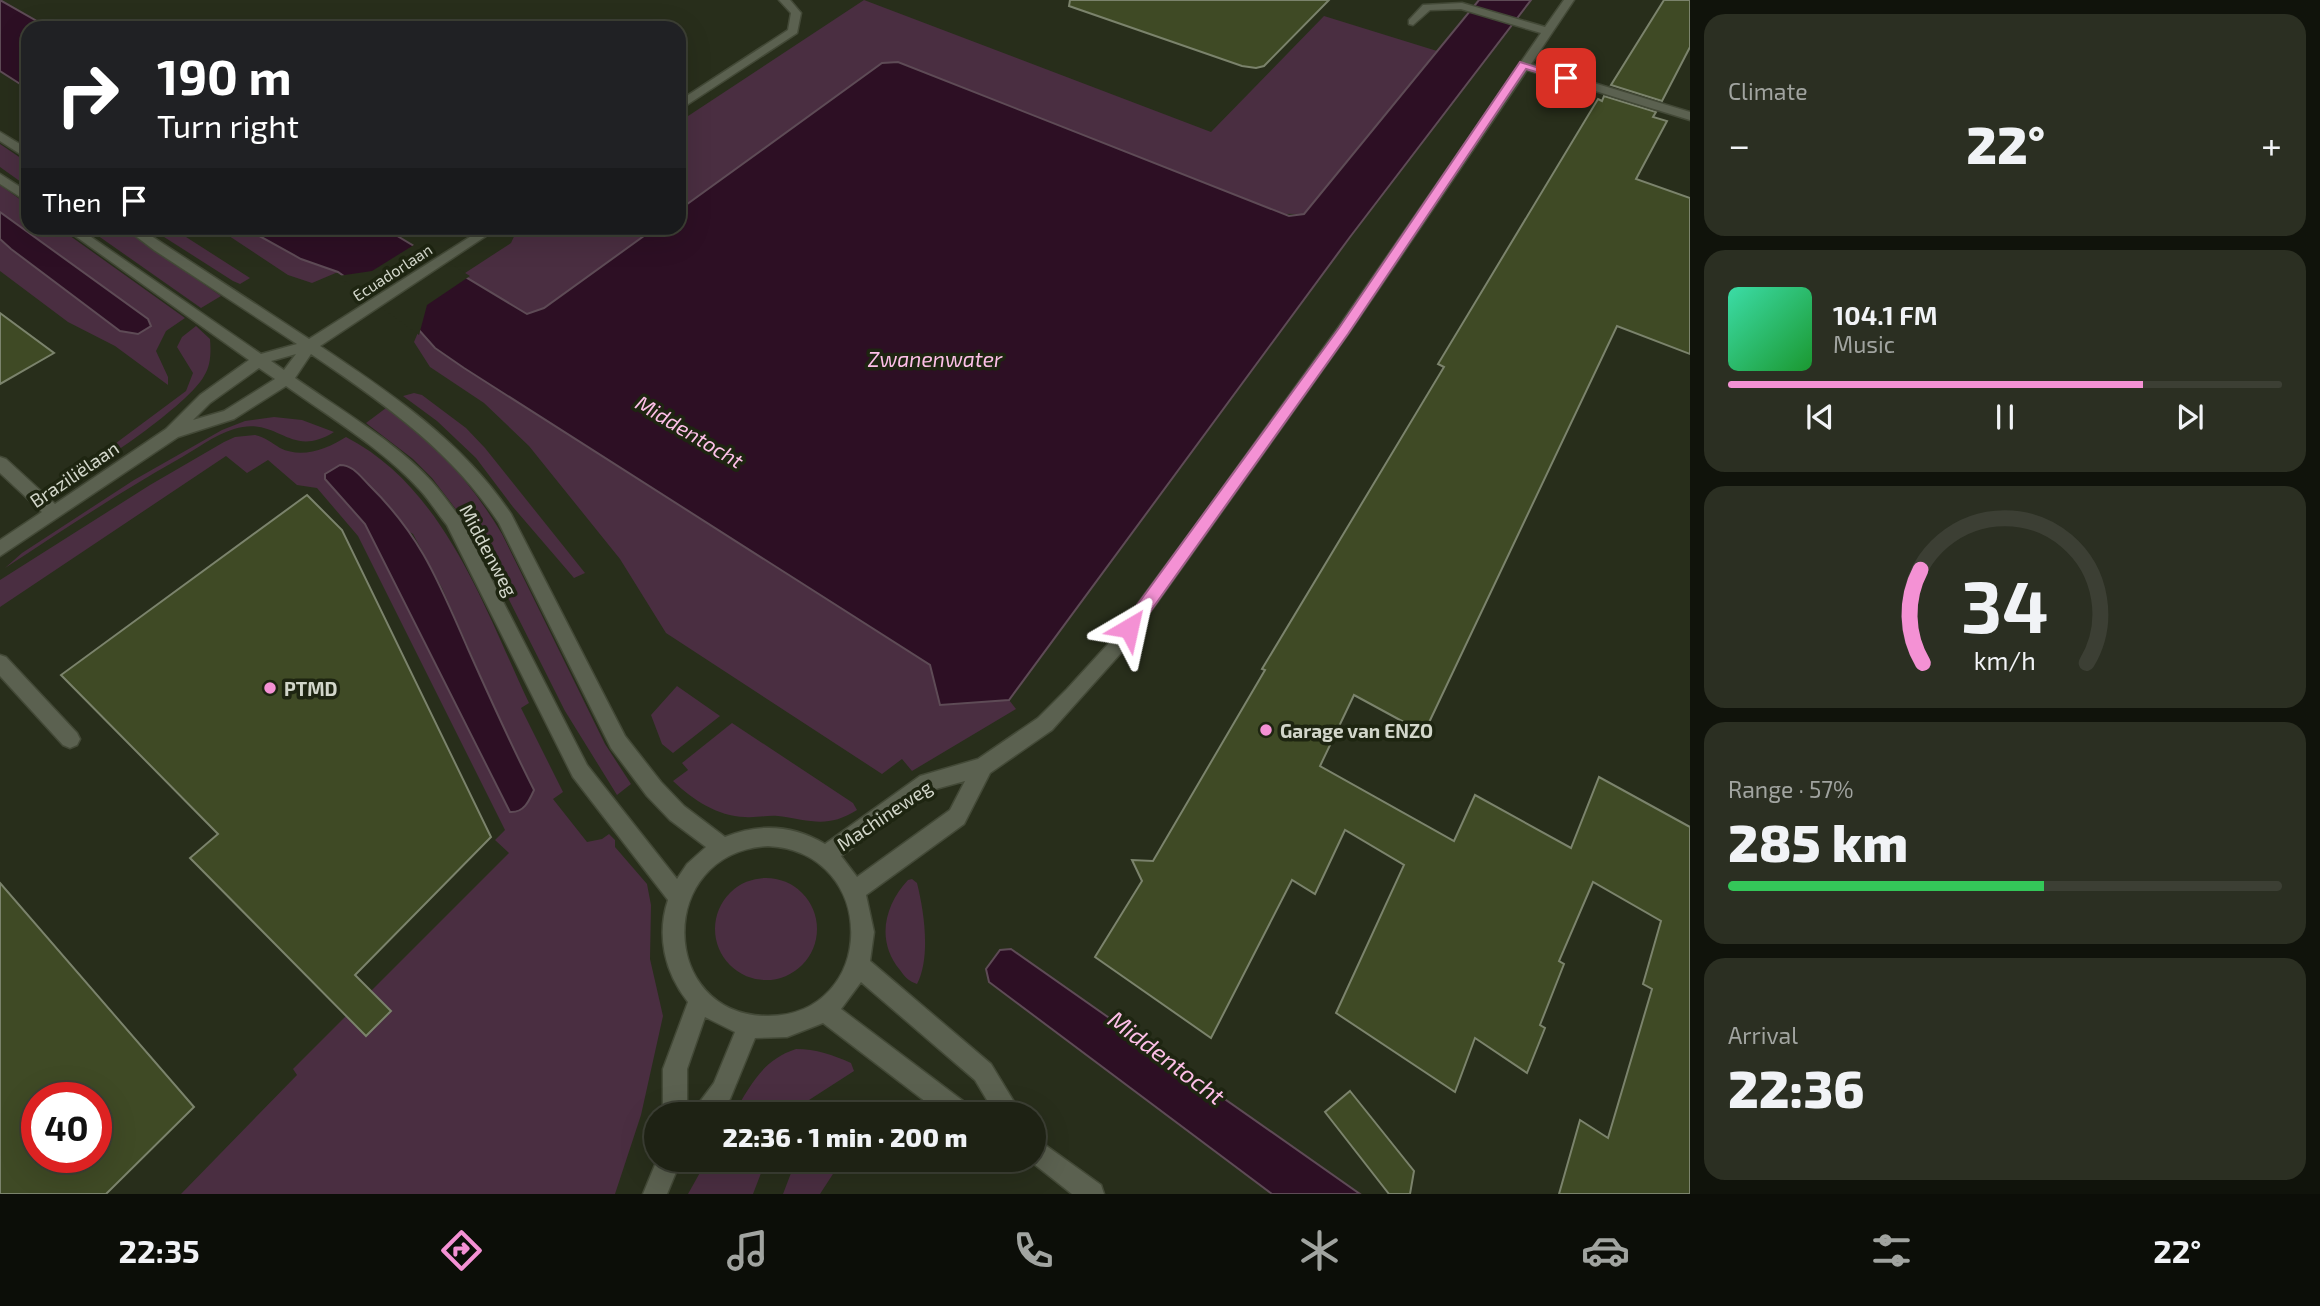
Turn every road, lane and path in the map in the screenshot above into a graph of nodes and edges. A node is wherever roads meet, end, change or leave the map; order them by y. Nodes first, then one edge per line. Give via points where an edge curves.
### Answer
1 (784, 0) edge
2 (1569, 0) edge
3 (1413, 22) dead end
4 (1547, 31) junction
5 (1524, 65) junction
6 (686, 101) edge
7 (1690, 116) edge
8 (0, 136) edge
9 (21, 150) edge
10 (0, 178) edge
11 (21, 193) edge
12 (80, 235) edge
13 (141, 235) edge
14 (481, 235) edge
15 (310, 345) junction
16 (261, 359) junction
17 (287, 379) junction
18 (172, 433) junction
19 (0, 463) edge
20 (54, 513) junction
21 (0, 549) edge
22 (0, 663) edge
23 (70, 739) dead end
24 (983, 767) junction
25 (724, 848) junction
26 (827, 854) junction
27 (855, 891) junction
28 (680, 899) junction
29 (856, 964) junction
30 (699, 1001) junction
31 (823, 1009) junction
32 (748, 1028) junction
33 (675, 1102) edge
34 (713, 1102) edge
35 (946, 1102) edge
36 (1002, 1102) edge
37 (1046, 1158) edge
38 (664, 1172) edge
39 (655, 1194) edge
40 (1092, 1194) edge

1 - 6 street via 796,13 793,31
2 - 4 street, Machineweg
3 - 4 street via 1427,7 1467,7
4 - 5 street, Machineweg
5 - 7 street
5 - 24 street, Machineweg via 1343,331 1115,648 1045,724
8 - 9 street
10 - 11 street
12 - 16 street, Middenweg
13 - 15 street, Middenweg
14 - 15 street, Ecuadorlaan
15 - 16 street
15 - 17 street
15 - 25 street, Middenweg via 424,425 468,467 505,519 618,742 669,805
16 - 17 street, Middenweg
16 - 18 street, Braziliëlaan via 205,400
17 - 18 street, Braziliëlaan via 229,415
17 - 28 street, Middenweg via 394,456 439,503 463,538 580,771
18 - 20 street, Braziliëlaan
19 - 20 street
20 - 21 street, Braziliëlaan
22 - 23 street
24 - 26 street, Machineweg via 927,782
24 - 27 street, Machineweg via 957,817
25 - 26 street via 762,836 785,836
25 - 28 street via 702,865
26 - 27 street via 843,868
27 - 29 street via 862,911
28 - 30 street via 673,942 686,984
29 - 31 street via 844,988
29 - 36 street via 983,1072
30 - 32 street via 720,1017
30 - 33 street via 675,1069
31 - 32 street via 799,1022
31 - 35 street
32 - 34 street via 722,1091
37 - 40 street
38 - 39 street

